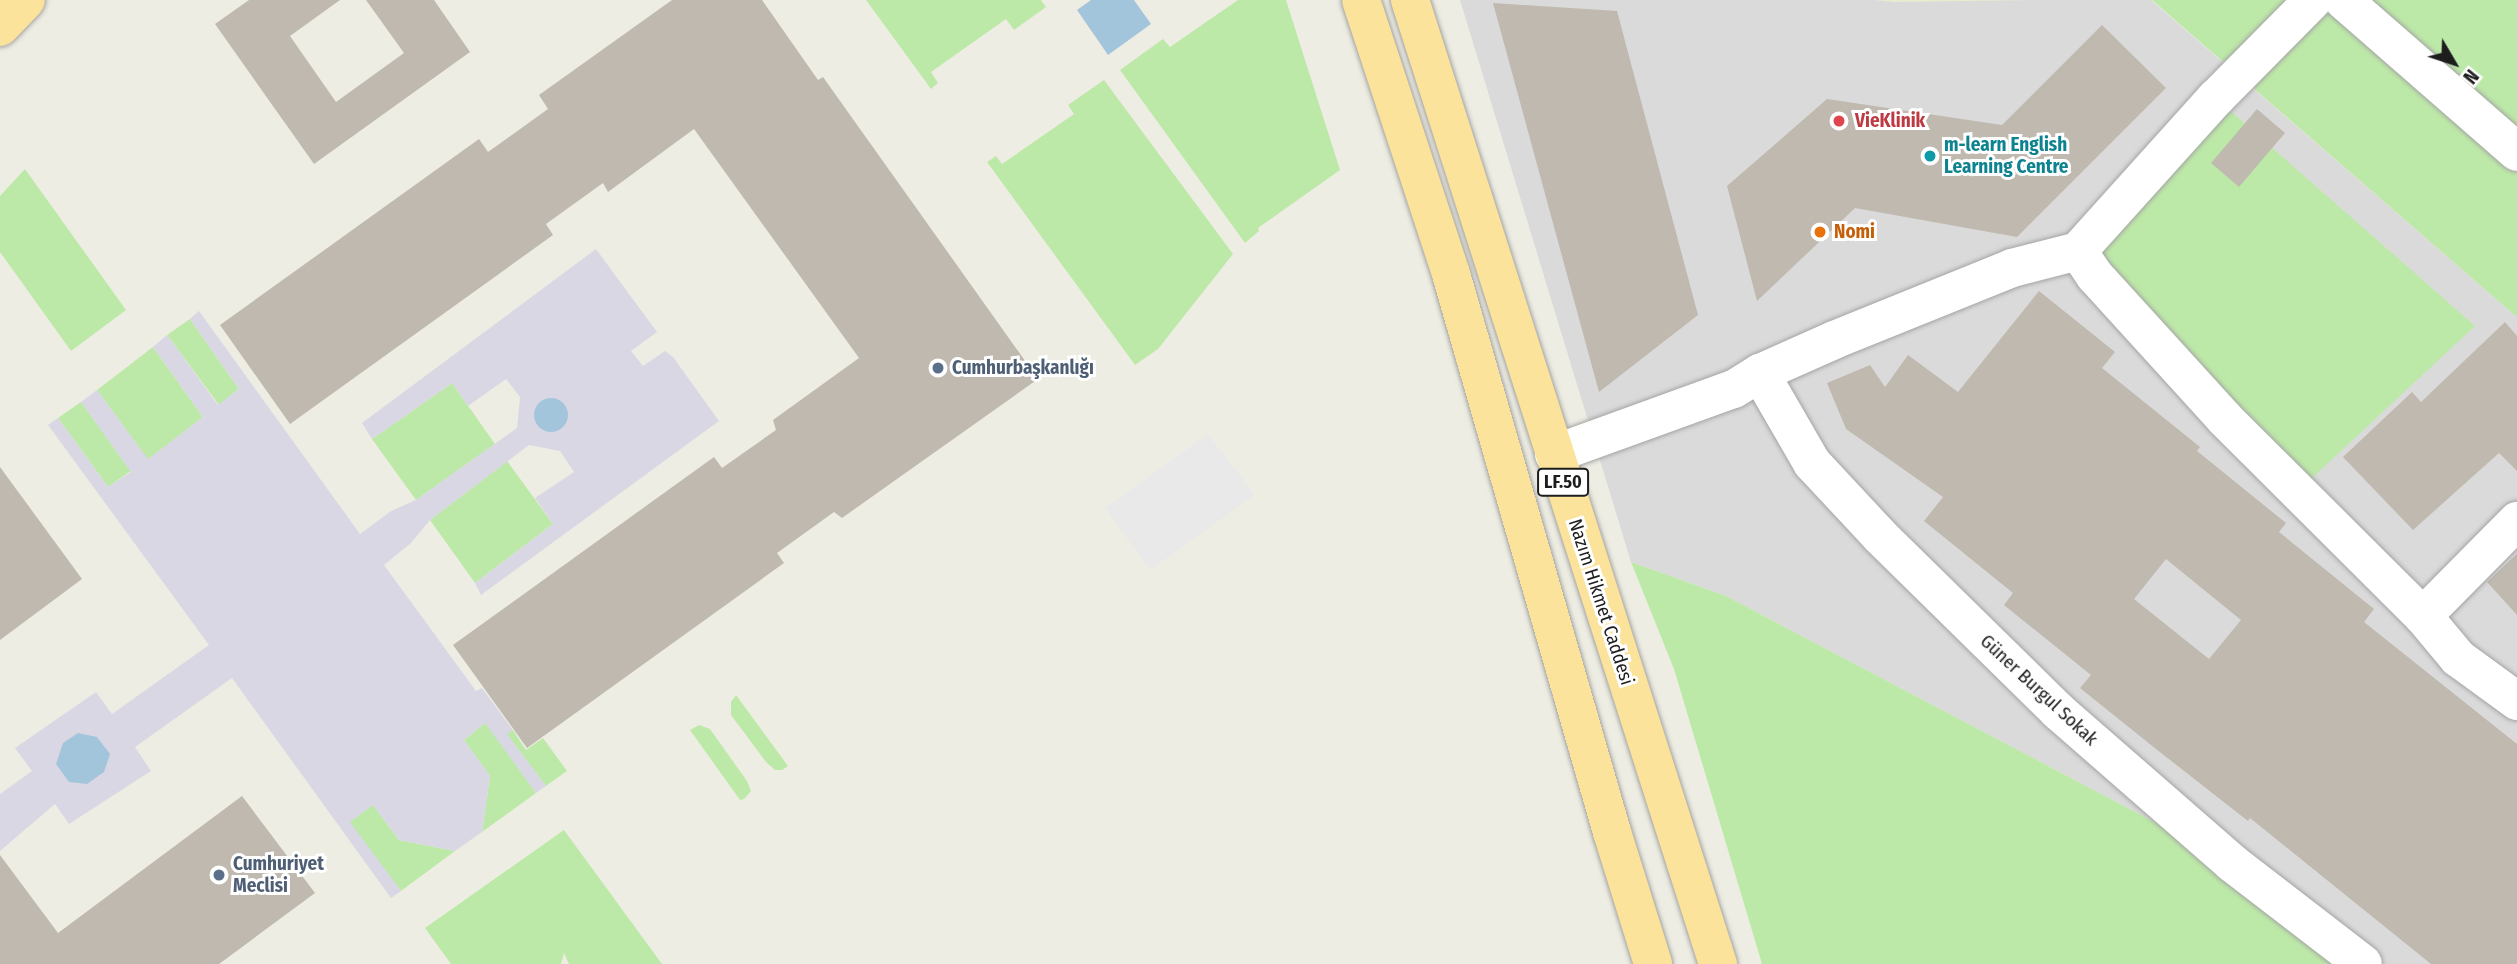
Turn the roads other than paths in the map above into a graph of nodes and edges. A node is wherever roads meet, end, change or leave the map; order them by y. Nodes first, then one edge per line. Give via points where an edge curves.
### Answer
1 (26, 0) edge
2 (1362, 0) edge
3 (1410, 0) edge
4 (2313, 0) edge
5 (2343, 0) edge
6 (0, 27) edge
7 (2517, 152) edge
8 (2078, 251) junction
9 (1760, 373) junction
10 (1554, 454) junction
11 (2517, 522) edge
12 (2423, 616) junction
13 (2517, 701) edge
14 (1653, 964) edge
15 (1718, 964) edge
16 (2363, 964) edge

1 - 6 main road
2 - 14 main road, LF.50 via 1451,274
3 - 10 main road, Nazım Hikmet Caddesi / LF.50
4 - 8 street via 2216,98
5 - 7 street
8 - 9 street via 2012,268
8 - 12 street via 2095,276 2225,419
9 - 10 street via 1734,389
9 - 16 street, Güner Burgul Sokak via 1812,463 2058,711 2232,863
10 - 15 main road, Nazım Hikmet Caddesi / LF.50
11 - 12 street
12 - 13 street via 2458,658

